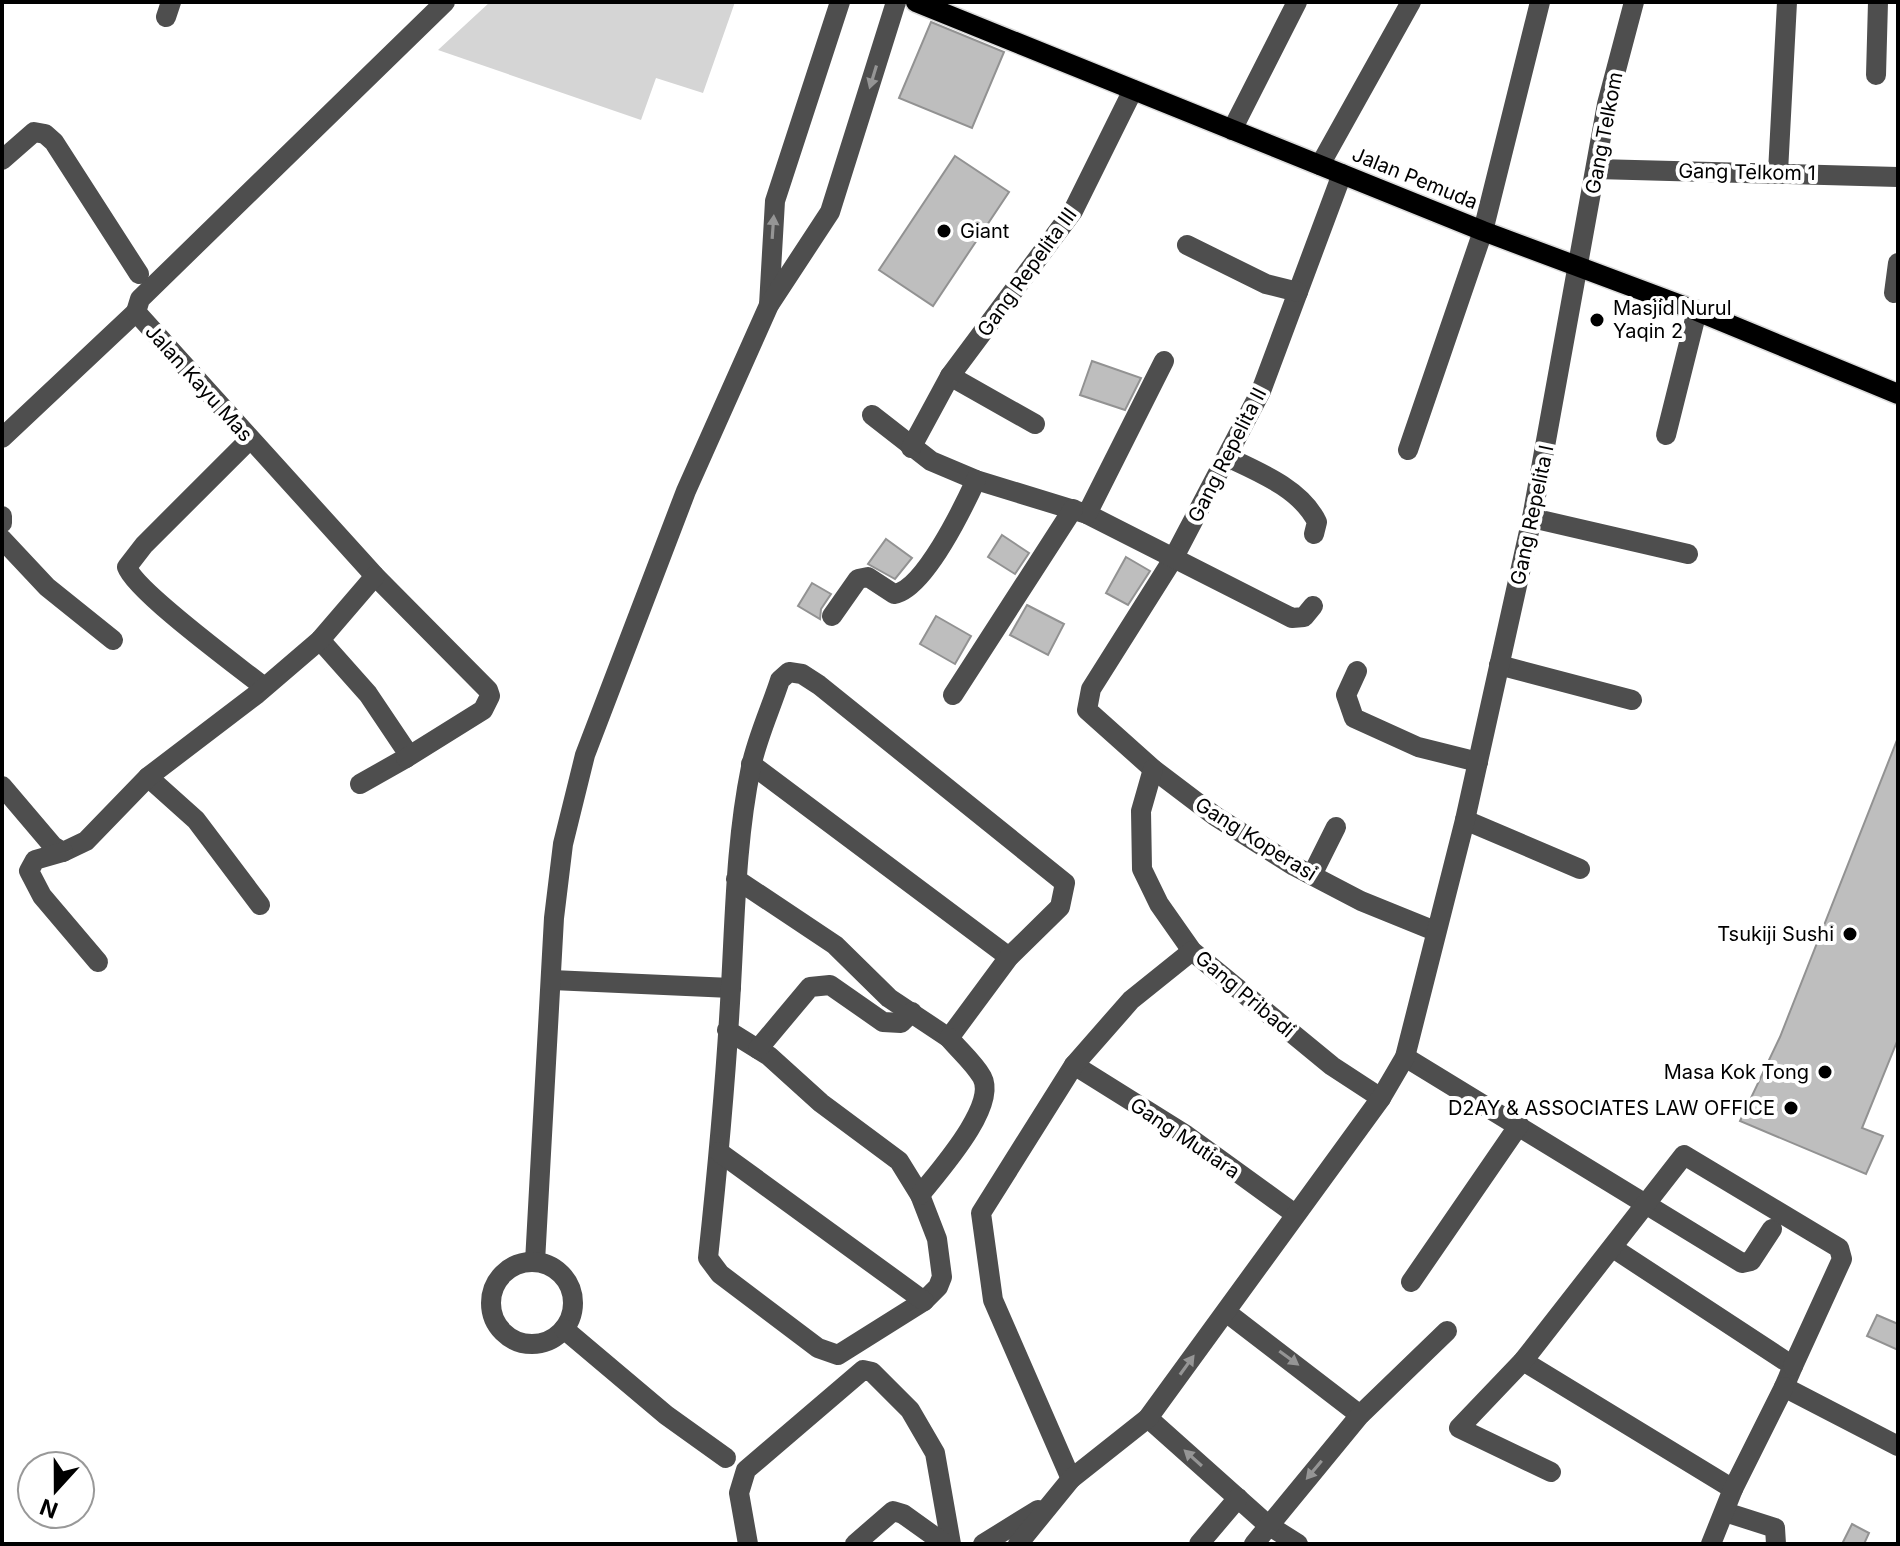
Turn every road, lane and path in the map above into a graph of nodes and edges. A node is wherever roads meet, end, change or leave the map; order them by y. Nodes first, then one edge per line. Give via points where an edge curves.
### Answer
1 (445, 2) edge
2 (840, 2) edge
3 (896, 2) edge
4 (916, 2) edge
5 (1297, 2) edge
6 (1411, 2) edge
7 (1540, 2) edge
8 (1634, 2) edge
9 (1787, 2) edge
10 (1878, 2) edge
11 (951, 9) edge
12 (1876, 75) dead end
13 (1133, 90) junction
14 (1232, 130) junction
15 (2, 160) edge
16 (1320, 165) junction
17 (1596, 169) junction
18 (1778, 172) junction
19 (1342, 174) junction
20 (1898, 177) edge
21 (1483, 231) junction
22 (1187, 245) dead end
23 (1898, 263) edge
24 (1580, 266) junction
25 (139, 274) dead end
26 (1298, 292) junction
27 (1894, 293) dead end
28 (769, 305) junction
29 (1697, 311) junction
30 (136, 312) junction
31 (1164, 361) dead end
32 (950, 376) junction
33 (1898, 394) edge
34 (872, 415) dead end
35 (1035, 424) dead end
36 (1666, 435) dead end
37 (2, 438) edge
38 (249, 440) junction
39 (911, 448) junction
40 (1408, 450) dead end
41 (1227, 457) junction
42 (976, 480) junction
43 (1080, 512) junction
44 (2, 516) edge
45 (1532, 518) junction
46 (2, 523) edge
47 (1314, 534) dead end
48 (2, 539) edge
49 (1688, 554) dead end
50 (1173, 559) junction
51 (375, 576) junction
52 (1313, 606) dead end
53 (832, 616) dead end
54 (113, 640) dead end
55 (320, 640) junction
56 (1499, 665) junction
57 (1357, 671) dead end
58 (264, 687) junction
59 (953, 695) dead end
60 (1632, 700) dead end
61 (1094, 719) joint
62 (406, 758) junction
63 (1478, 762) junction
64 (751, 764) junction
65 (1153, 769) junction
66 (148, 777) junction
67 (360, 784) dead end
68 (2, 786) edge
69 (1465, 820) junction
70 (1336, 827) dead end
71 (63, 852) junction
72 (1580, 869) dead end
73 (1312, 875) junction
74 (736, 879) junction
75 (260, 905) dead end
76 (1435, 931) junction
77 (1192, 951) junction
78 (1009, 957) junction
79 (98, 962) dead end
80 (552, 980) junction
81 (731, 988) junction
82 (912, 1012) junction
83 (727, 1030) junction
84 (949, 1038) junction
85 (758, 1049) junction
86 (1405, 1057) junction
87 (1074, 1065) junction
88 (1381, 1098) junction
89 (1519, 1125) junction
90 (719, 1152) junction
91 (920, 1195) junction
92 (1644, 1202) junction
93 (1295, 1214) junction
94 (1772, 1229) dead end
95 (1613, 1248) junction
96 (535, 1262) junction
97 (1411, 1282) dead end
98 (924, 1301) junction
99 (1226, 1312) junction
100 (564, 1329) junction
101 (1447, 1331) dead end
102 (1523, 1361) junction
103 (1793, 1366) junction
104 (1784, 1387) junction
105 (1360, 1415) junction
106 (1148, 1418) junction
107 (1898, 1446) edge
108 (726, 1458) dead end
109 (1551, 1472) dead end
110 (1071, 1479) junction
111 (1733, 1489) junction
112 (1238, 1498) junction
113 (1051, 1501) junction
114 (1725, 1512) junction
115 (1268, 1525) junction
116 (1205, 1542) edge
117 (748, 1544) edge
118 (855, 1544) edge
119 (948, 1544) edge
120 (983, 1544) edge
121 (1018, 1544) edge
122 (1254, 1544) edge
123 (1298, 1544) edge
124 (1711, 1544) edge
125 (1776, 1544) edge

1 - 30 street, Jalan Kayu Mas via 140,299
28 -> 2 street via 775,201
3 -> 28 street via 830,212
4 - 11 main road, Jalan Pemuda
5 - 14 street
6 - 16 street
7 - 21 street
8 - 17 street, Gang Telkom
9 - 18 street
10 - 12 street
11 - 13 main road, Jalan Pemuda
13 - 14 main road, Jalan Pemuda
13 - 32 street, Gang Repelita III via 1073,211
14 - 16 main road, Jalan Pemuda
15 - 25 street via 34,132 45,134
16 - 19 main road, Jalan Pemuda
17 - 18 street, Gang Telkom 1
17 - 24 street, Gang Telkom
18 - 20 street, Gang Telkom 1
19 - 21 main road, Jalan Pemuda
19 - 26 street, Gang Repelita II
21 - 24 main road, Jalan Pemuda
21 - 40 street
22 - 26 street via 1266,284
23 - 27 street
24 - 29 main road, Jalan Pemuda
24 - 45 street, Gang Repelita I
26 - 41 street, Gang Repelita II via 1261,391
28 - 80 street via 686,491 585,755 563,844
29 - 33 main road, Jalan Pemuda
29 - 36 street
30 - 37 street
30 - 38 street, Jalan Kayu Mas
31 - 43 street
32 - 35 street
32 - 39 street, Gang Repelita III
34 - 39 street
38 - 51 street, Jalan Kayu Mas
38 - 58 street via 127,567 153,596
39 - 42 street
41 - 47 street via 1309,507 1317,522
41 - 50 street, Gang Repelita II
42 - 43 street
42 - 53 street via 953,528 908,589 894,594 868,577 858,579
43 - 50 street
43 - 59 street
44 - 46 street
45 - 49 street
45 - 56 street, Gang Repelita I
48 - 54 street via 47,587
50 - 52 street via 1292,618 1304,617
50 - 61 street, Gang Repelita II via 1091,689 1087,710
51 - 55 street
51 - 62 street, Jalan Kayu Mas via 490,696 483,710
55 - 58 street
55 - 62 street via 368,694 405,747
56 - 60 street
56 - 63 street, Gang Repelita I
57 - 63 street via 1346,695 1354,718 1418,747
58 - 66 street
61 - 65 street, Gang Koperasi
62 - 67 street
63 - 69 street, Gang Repelita I
64 - 74 street
64 - 78 street
64 - 78 street via 780,680 789,672 819,685 1065,883 1060,907
65 - 73 street, Gang Koperasi via 1215,816
65 - 77 street, Gang Pribadi via 1141,811 1142,869
66 - 71 street via 86,841
66 - 75 street via 196,820
68 - 71 street
69 - 72 street
69 - 76 street, Gang Repelita I
70 - 73 street
71 - 79 street via 35,860 29,871 42,896
73 - 76 street, Gang Koperasi
74 - 81 street
74 - 82 street via 835,945 865,978
76 - 86 street, Gang Repelita I
77 - 87 street via 1131,1000
77 - 88 street, Gang Pribadi via 1332,1066
78 - 84 street
80 - 81 street
80 - 96 street
81 - 83 street
82 - 84 street
82 - 85 street via 901,1023 883,1022 821,984 810,987
83 - 85 street
83 - 90 street
84 - 91 street via 983,1078 985,1095 957,1148
85 - 91 street via 899,1161
86 - 88 street, Gang Repelita I
86 - 89 street
87 - 93 street, Gang Mutiara via 1186,1135
87 - 110 street via 986,1202 980,1227 993,1300
88 - 93 street, Gang Repelita I
89 - 92 street
89 - 97 street
90 - 98 street
90 - 98 street via 708,1258 720,1274 818,1348 838,1355
91 - 98 street via 937,1239 942,1277
92 - 94 street via 1745,1264
92 - 95 street
92 - 103 street via 1680,1159 1689,1156 1839,1248 1842,1259
93 - 99 street, Gang Repelita I
95 - 102 street
95 - 103 street
96 - 100 street via 554,1268 572,1291 572,1311
96 - 100 street via 516,1265 500,1277 492,1294 493,1314 503,1331 519,1342 550,1340
99 -> 105 street
106 -> 99 street, Gang Repelita I
100 - 108 street
101 - 105 street
102 - 109 street via 1459,1428
102 - 111 street
103 - 104 street
104 - 107 street
104 - 111 street
105 -> 115 street
106 - 110 street, Gang Repelita I
112 -> 106 street
110 - 113 street, Gang Repelita I
111 - 114 street
112 - 115 street
112 - 116 street
113 - 120 street
113 - 121 street
114 - 124 street
114 - 125 street via 1767,1522 1775,1528
115 - 122 street
115 - 123 street
117 - 119 street via 739,1493 746,1470 863,1370 872,1372 910,1410 935,1453
118 - 119 street via 893,1511

